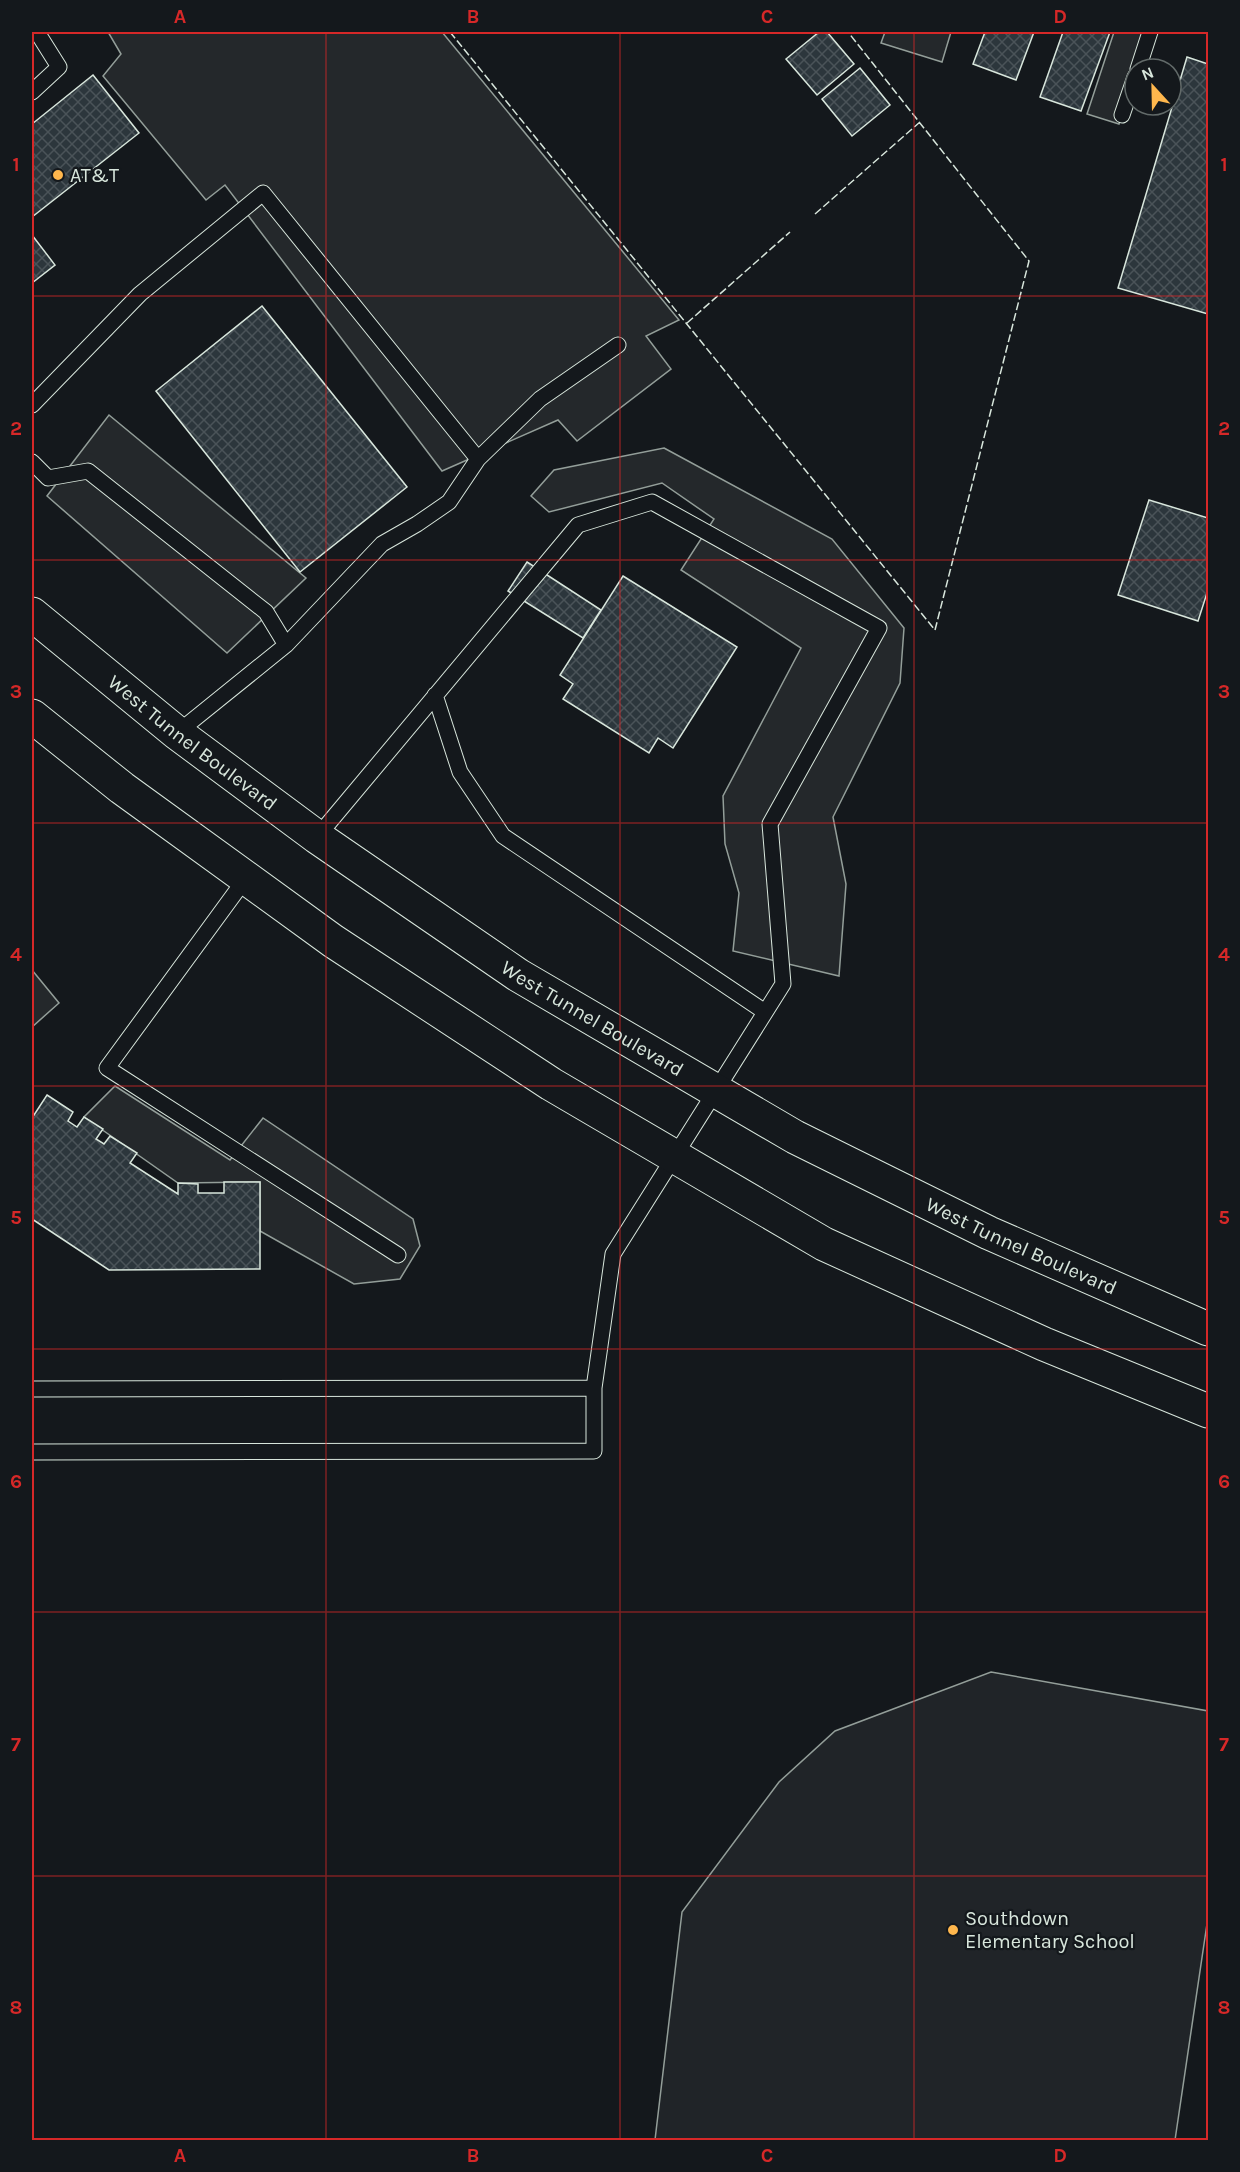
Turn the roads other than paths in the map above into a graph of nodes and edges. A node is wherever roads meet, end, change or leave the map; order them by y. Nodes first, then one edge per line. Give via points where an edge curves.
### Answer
1 (37, 32) edge
2 (1150, 32) edge
3 (1141, 57) edge
4 (32, 92) edge
5 (1123, 112) edge
6 (1122, 115) dead end
7 (618, 345) dead end
8 (32, 405) edge
9 (478, 459) junction
10 (32, 462) edge
11 (32, 614) edge
12 (286, 645) junction
13 (435, 695) junction
14 (32, 716) edge
15 (177, 733) junction
16 (317, 837) junction
17 (246, 878) junction
18 (765, 1012) junction
19 (716, 1091) junction
20 (675, 1156) junction
21 (398, 1255) dead end
22 (1209, 1329) edge
23 (32, 1389) edge
24 (594, 1389) junction
25 (1209, 1411) edge
26 (32, 1452) edge

1 - 4 lane via 59,67
2 - 3 lane
5 - 6 lane
7 - 9 lane via 540,399
8 - 9 lane via 141,294 263,193
9 - 12 lane via 448,502 382,544
10 - 12 lane via 48,478 88,471 266,612
11 - 15 main road, West Tunnel Boulevard
12 - 15 lane
13 - 16 lane
13 - 18 lane via 460,772 503,836
13 - 18 lane via 578,525 652,502 879,628 770,824 783,984
14 - 17 main road via 122,788
15 - 16 main road, West Tunnel Boulevard
16 - 19 main road, West Tunnel Boulevard via 518,975
17 - 20 main road via 333,941 551,1084
17 - 21 lane via 107,1068
18 - 19 lane
19 - 20 lane
19 - 22 main road, West Tunnel Boulevard via 795,1137 988,1233
20 - 24 lane via 613,1254
20 - 25 main road via 824,1244 1044,1344
23 - 24 lane
24 - 26 lane via 594,1451

